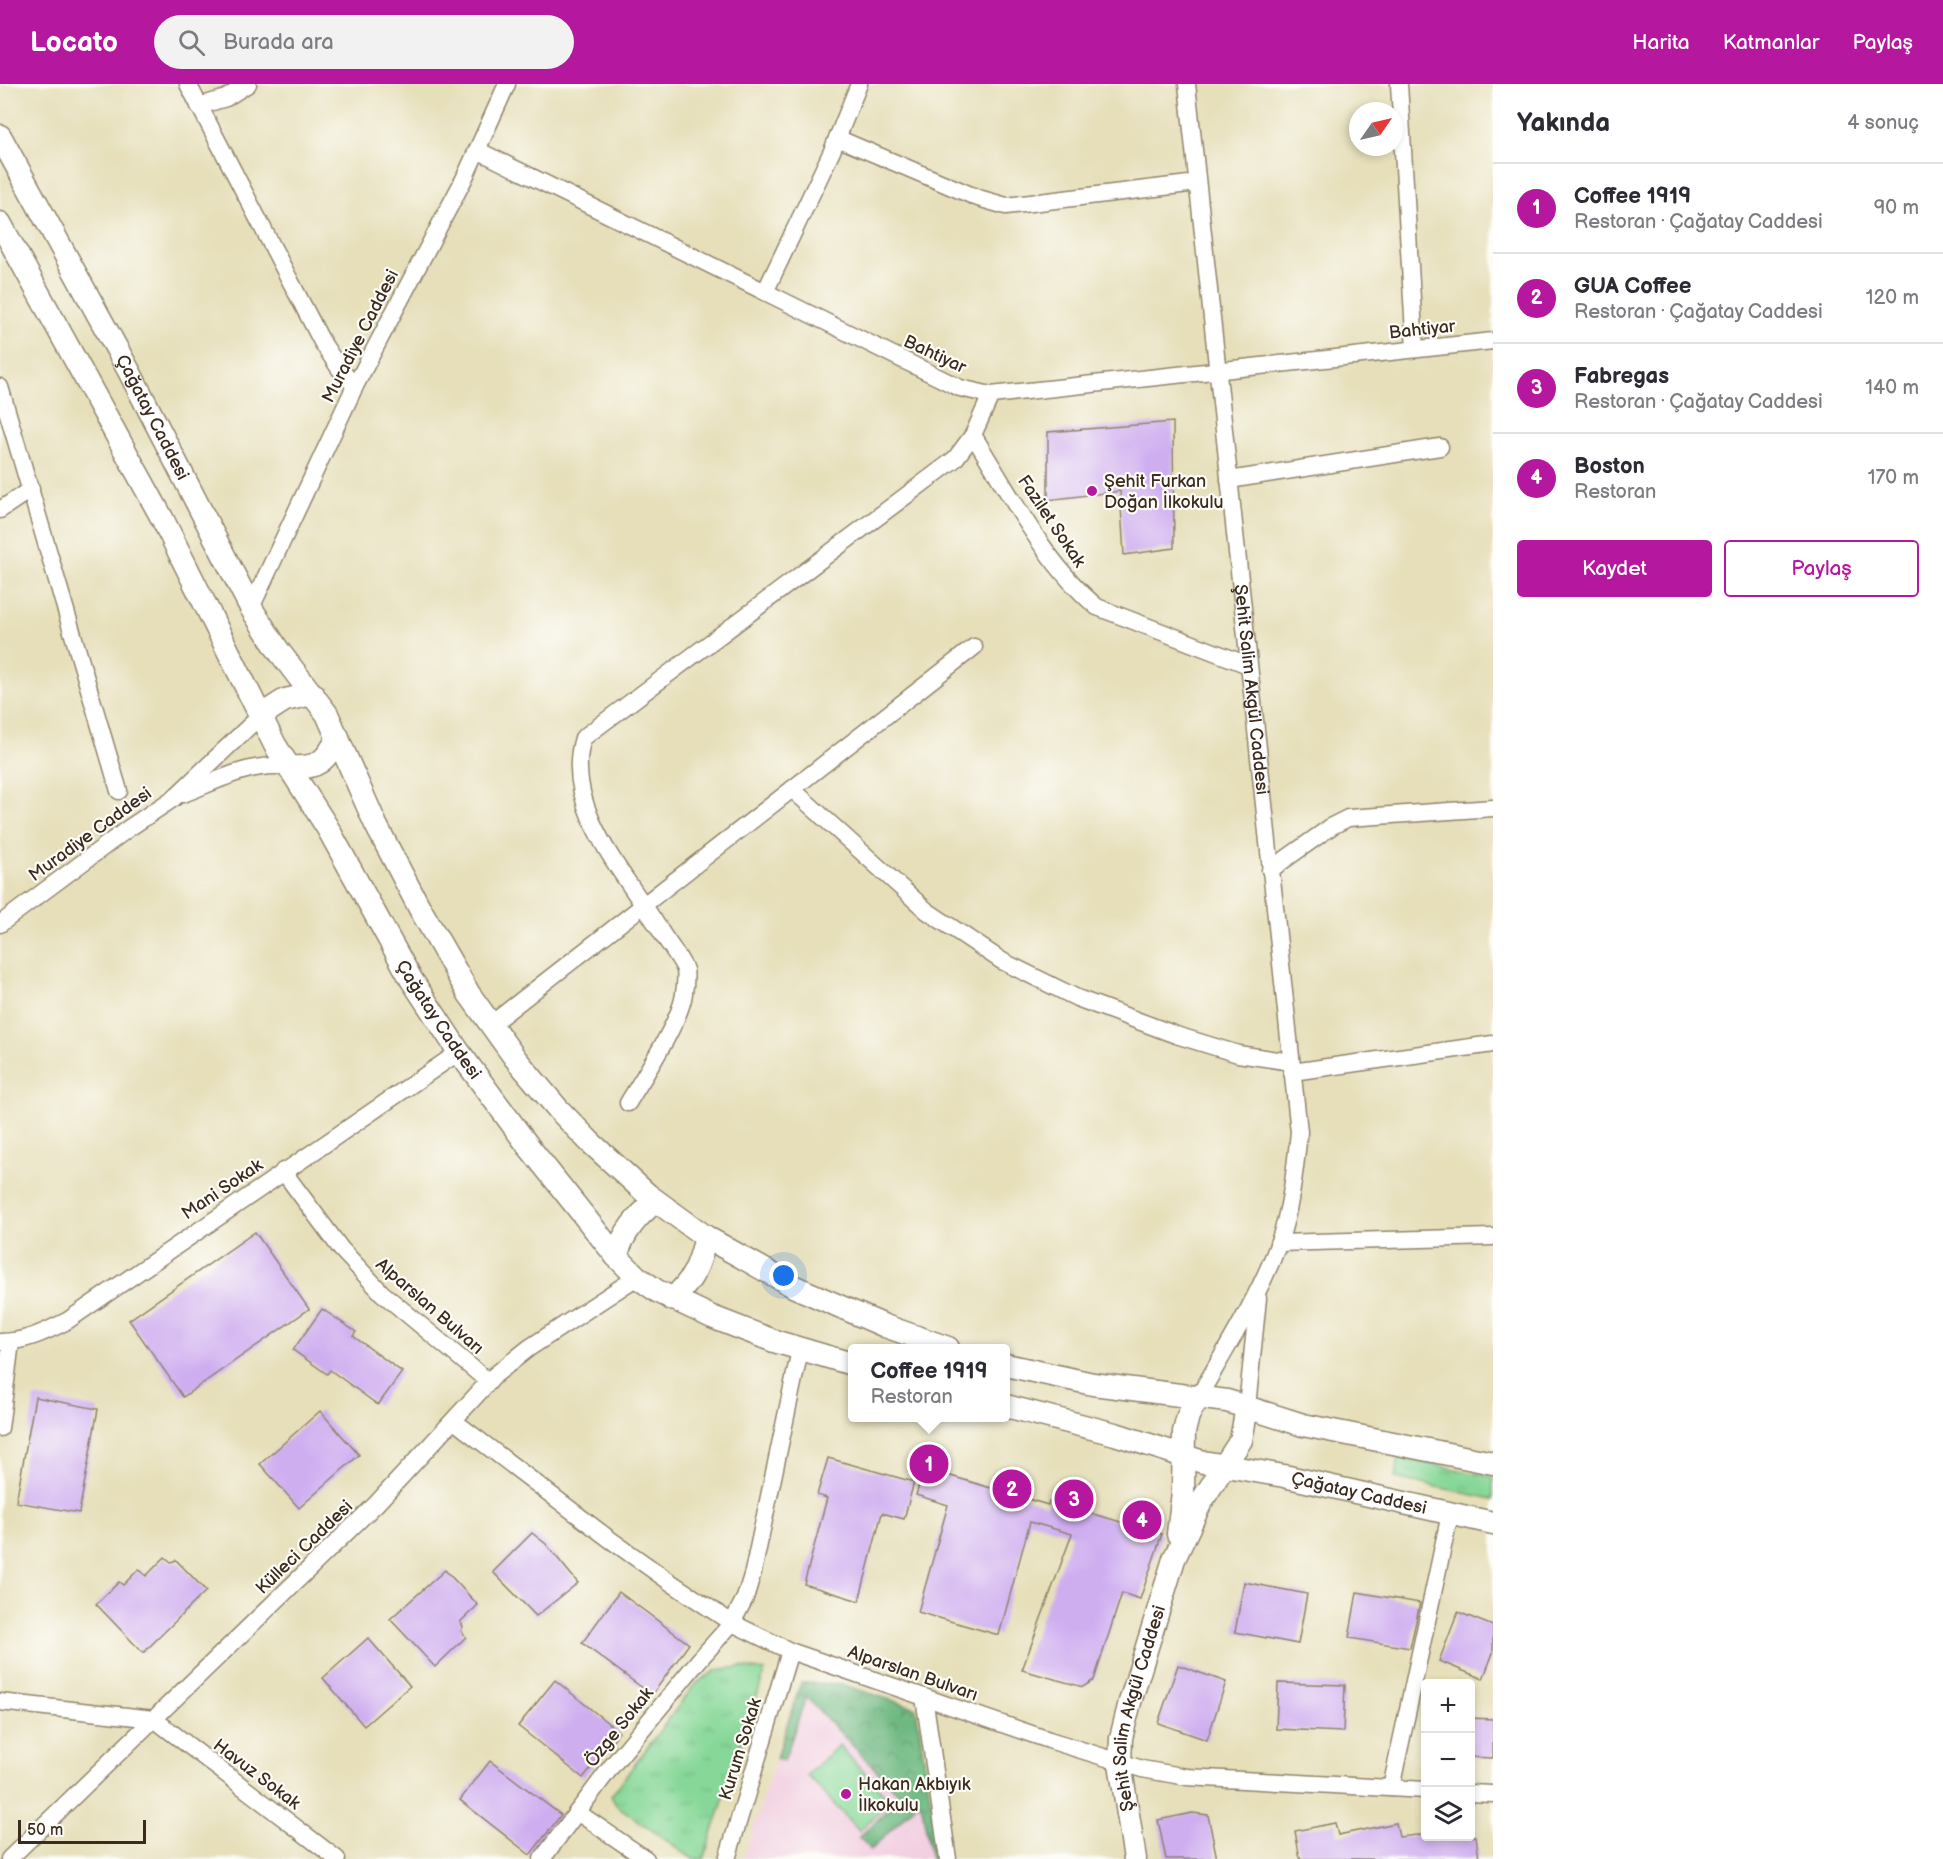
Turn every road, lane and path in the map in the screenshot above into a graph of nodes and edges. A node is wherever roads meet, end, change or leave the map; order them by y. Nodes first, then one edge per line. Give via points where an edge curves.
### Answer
1 (188, 84) edge
2 (248, 84) edge
3 (507, 84) edge
4 (859, 84) edge
5 (1187, 84) edge
6 (1399, 84) edge
7 (199, 106) junction
8 (0, 136) edge
9 (837, 138) junction
10 (477, 150) junction
11 (1197, 183) junction
12 (0, 223) edge
13 (765, 292) junction
14 (1493, 341) edge
15 (1415, 350) junction
16 (1217, 370) junction
17 (355, 386) junction
18 (0, 387) edge
19 (991, 394) junction
20 (973, 435) junction
21 (1440, 447) dead end
22 (1229, 480) junction
23 (31, 489) junction
24 (0, 510) edge
25 (251, 608) junction
26 (974, 647) dead end
27 (1248, 665) junction
28 (313, 694) junction
29 (260, 716) junction
30 (338, 737) junction
31 (289, 767) junction
32 (792, 789) junction
33 (119, 790) dead end
34 (174, 798) junction
35 (1493, 808) edge
36 (1270, 870) junction
37 (644, 905) junction
38 (0, 924) edge
39 (490, 1025) junction
40 (1493, 1044) edge
41 (459, 1052) junction
42 (1291, 1067) junction
43 (628, 1103) dead end
44 (283, 1171) junction
45 (656, 1201) junction
46 (706, 1237) junction
47 (1493, 1237) edge
48 (1278, 1243) junction
49 (616, 1256) junction
50 (637, 1277) junction
51 (1259, 1288) junction
52 (672, 1299) junction
53 (5, 1342) edge
54 (937, 1344) edge
55 (800, 1350) junction
56 (848, 1363) edge
57 (1010, 1366) edge
58 (489, 1382) junction
59 (1199, 1396) junction
60 (1010, 1407) edge
61 (1247, 1407) junction
62 (454, 1421) junction
63 (0, 1428) edge
64 (1184, 1456) junction
65 (1493, 1463) edge
66 (1225, 1465) junction
67 (1450, 1514) junction
68 (1493, 1523) edge
69 (1174, 1559) junction
70 (732, 1623) junction
71 (790, 1651) junction
72 (924, 1697) junction
73 (0, 1702) edge
74 (154, 1719) junction
75 (1120, 1763) junction
76 (1390, 1788) junction
77 (1421, 1790) edge
78 (1475, 1793) edge
79 (1493, 1794) edge
80 (578, 1812) junction
81 (9, 1859) edge
82 (337, 1859) edge
83 (542, 1859) edge
84 (646, 1859) edge
85 (727, 1859) edge
86 (948, 1859) edge
87 (1135, 1859) edge

1 - 7 street
2 - 7 street via 226,98
3 - 10 street, Muradiye Caddesi
4 - 9 street
5 - 11 street, Şehit Salim Akgül Caddesi
6 - 15 street
7 - 17 street via 322,342
8 - 25 main road, Çağatay Caddesi via 129,371
9 - 11 street via 978,198 1006,206
9 - 13 street
10 - 13 street, Bahtiyar
10 - 17 street, Muradiye Caddesi
11 - 16 street, Şehit Salim Akgül Caddesi
12 - 29 main road, Çağatay Caddesi via 162,518
13 - 19 street, Bahtiyar via 960,388
14 - 15 street, Bahtiyar
15 - 16 street, Bahtiyar
16 - 19 street, Bahtiyar
16 - 22 street, Şehit Salim Akgül Caddesi
17 - 25 street, Muradiye Caddesi
18 - 23 street
19 - 20 street
20 - 27 street, Fazilet Sokak via 1055,564 1088,600 1097,607
20 - 37 street via 955,459 584,738 579,770 594,826
21 - 22 street
22 - 27 street, Şehit Salim Akgül Caddesi
23 - 24 street
23 - 33 street
25 - 28 main road, Çağatay Caddesi
26 - 32 street
27 - 36 street, Şehit Salim Akgül Caddesi
28 - 29 main road via 285,700
28 - 30 main road, Çağatay Caddesi
29 - 31 main road, Çağatay Caddesi
29 - 34 street, Muradiye Caddesi
30 - 31 main road via 321,762
30 - 39 main road, Çağatay Caddesi via 396,864
31 - 34 street, Muradiye Caddesi via 254,767
31 - 41 main road, Çağatay Caddesi via 327,827 389,943
32 - 37 street
32 - 42 street via 927,911 1002,961 1077,998 1176,1035
34 - 38 street, Muradiye Caddesi
35 - 36 street via 1348,818
36 - 42 street, Şehit Salim Akgül Caddesi
37 - 39 street
37 - 43 street via 685,970 684,996 673,1024
39 - 45 main road, Çağatay Caddesi via 558,1109
40 - 42 street
41 - 44 street, Mani Sokak
41 - 49 main road, Çağatay Caddesi
42 - 48 street, Şehit Salim Akgül Caddesi via 1299,1132 1294,1179
44 - 53 street, Mani Sokak via 67,1321 40,1334
44 - 58 street, Alparslan Bulvarı via 341,1249 382,1293
45 - 46 main road, Çağatay Caddesi
45 - 49 main road via 626,1232
46 - 52 main road via 690,1282
46 - 54 main road, Çağatay Caddesi via 795,1287
47 - 48 street
48 - 51 street, Şehit Salim Akgül Caddesi
49 - 50 main road, Çağatay Caddesi
50 - 52 main road, Çağatay Caddesi
50 - 58 street, Külleci Caddesi via 523,1353
51 - 59 street, Şehit Salim Akgül Caddesi
51 - 61 street, Şehit Salim Akgül Caddesi
52 - 55 main road, Çağatay Caddesi
53 - 63 street
55 - 56 main road, Çağatay Caddesi
55 - 70 street, Özge Sokak via 753,1572
57 - 59 main road via 1093,1384
58 - 62 street, Külleci Caddesi
59 - 61 main road
59 - 64 main road via 1186,1422
60 - 64 main road, Çağatay Caddesi
61 - 65 main road via 1303,1425
61 - 66 main road via 1241,1440
62 - 70 street, Alparslan Bulvarı via 608,1538
62 - 74 street, Külleci Caddesi via 376,1504
64 - 66 main road, Çağatay Caddesi
64 - 69 main road, Şehit Salim Akgül Caddesi
66 - 67 main road, Çağatay Caddesi
66 - 69 main road, Şehit Salim Akgül Caddesi via 1193,1517
67 - 68 main road, Çağatay Caddesi
67 - 76 street
69 - 75 main road, Şehit Salim Akgül Caddesi via 1130,1702 1121,1738
70 - 71 street, Alparslan Bulvarı
70 - 80 street, Özge Sokak
71 - 72 street, Alparslan Bulvarı
71 - 85 street, Kurum Sokak
72 - 75 street, Alparslan Bulvarı
72 - 86 street
73 - 74 street
74 - 81 street, Külleci Caddesi
74 - 82 street, Havuz Sokak
75 - 76 street, Alparslan Bulvarı via 1186,1777
75 - 87 main road, Şehit Salim Akgül Caddesi
76 - 77 street, Alparslan Bulvarı
78 - 79 street
80 - 83 street, Özge Sokak
80 - 84 street

